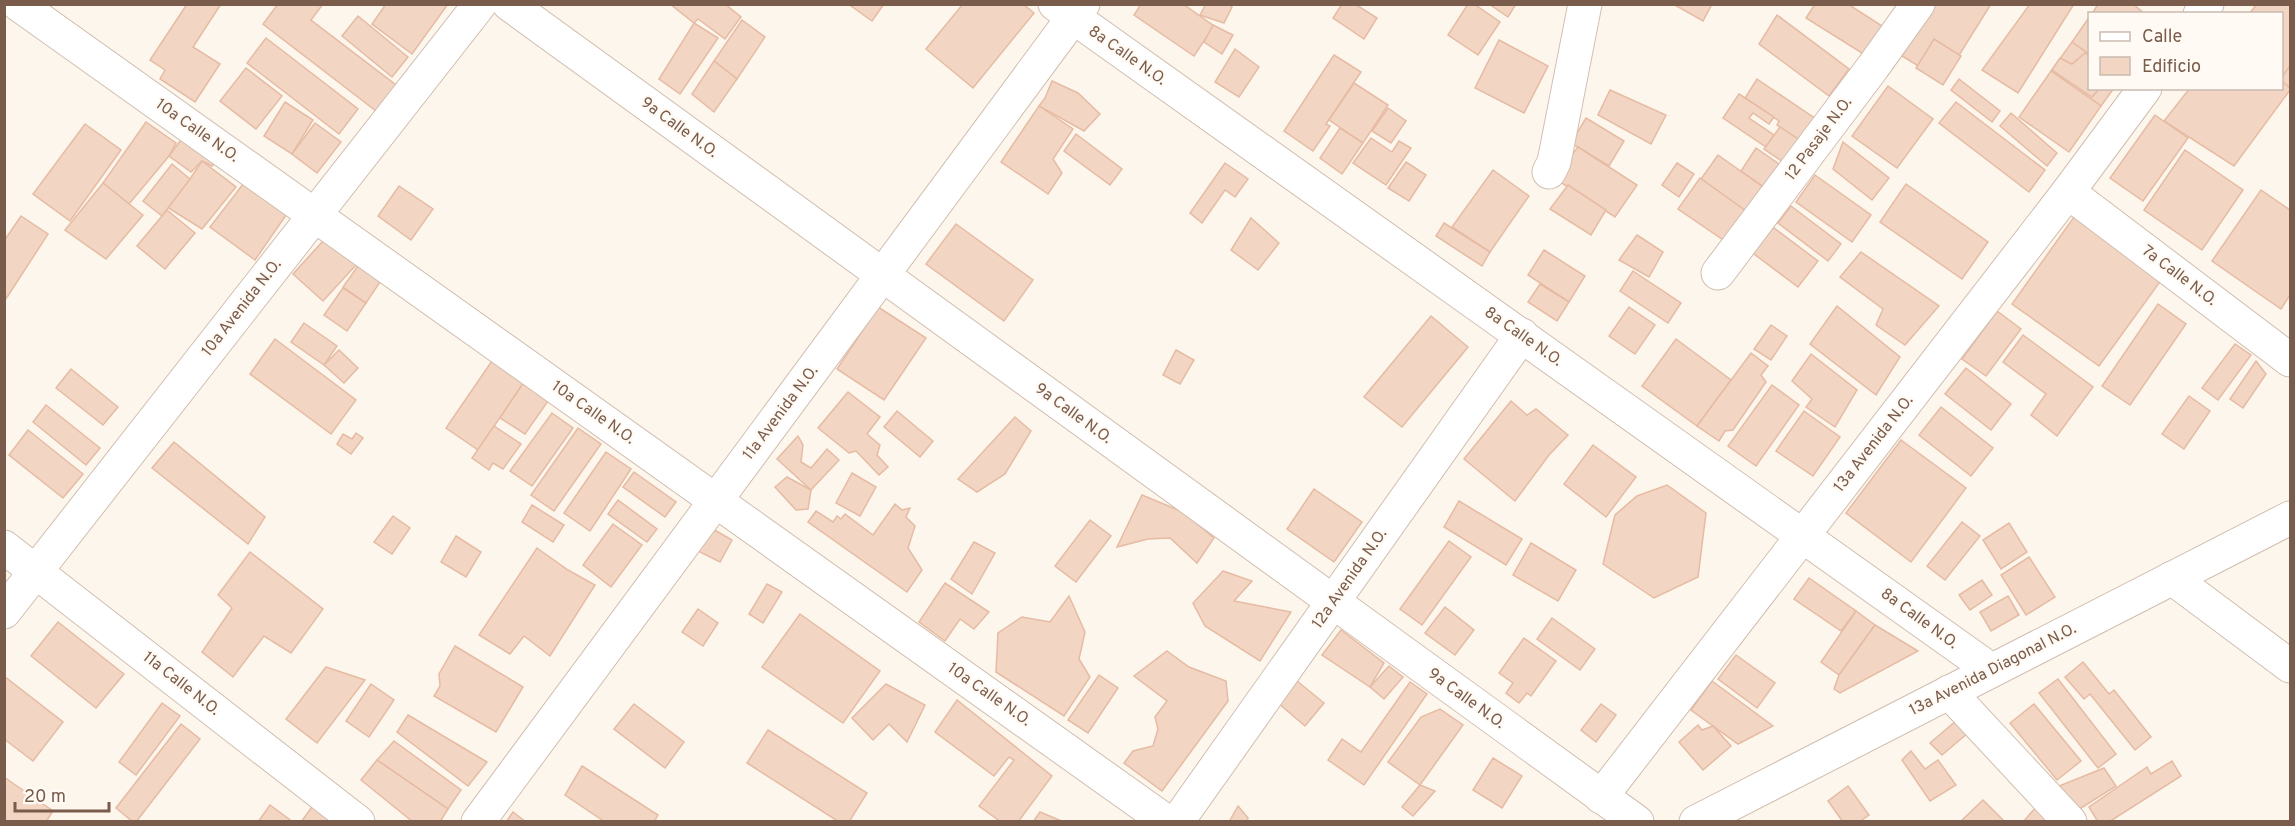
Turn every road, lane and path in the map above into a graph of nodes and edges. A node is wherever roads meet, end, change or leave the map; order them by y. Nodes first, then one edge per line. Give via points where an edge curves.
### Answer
1 (18, 4) edge
2 (480, 4) edge
3 (509, 4) edge
4 (1584, 4) edge
5 (1918, 4) edge
6 (1071, 9) edge
7 (2144, 90) edge
8 (1549, 172) dead end
9 (2068, 192) junction
10 (315, 215) junction
11 (1718, 273) dead end
12 (883, 276) junction
13 (1522, 335) junction
14 (2290, 360) edge
15 (716, 501) junction
16 (2290, 518) edge
17 (1803, 535) junction
18 (4, 547) edge
19 (36, 572) junction
20 (2172, 578) junction
21 (1333, 603) junction
22 (4, 612) edge
23 (2290, 666) edge
24 (1991, 670) junction
25 (1949, 692) junction
26 (1601, 797) junction
27 (358, 822) edge
28 (478, 822) edge
29 (1167, 822) edge
30 (1177, 822) edge
31 (1637, 822) edge
32 (1696, 822) edge
33 (2070, 822) edge

1 - 10 street, 10a Calle N.O.
2 - 10 street, 10a Avenida N.O.
3 - 12 street, 9a Calle N.O.
4 - 8 street
5 - 11 street, 12 Pasaje N.O.
6 - 12 street, 11a Avenida N.O.
6 - 13 street, 8a Calle N.O.
7 - 9 street, 13a Avenida N.O.
9 - 14 street, 7a Calle N.O.
9 - 17 street, 13a Avenida N.O.
10 - 15 street, 10a Calle N.O.
10 - 19 street, 10a Avenida N.O.
12 - 15 street, 11a Avenida N.O.
12 - 21 street, 9a Calle N.O.
13 - 17 street, 8a Calle N.O.
13 - 21 street, 12a Avenida N.O.
15 - 28 street, 11a Avenida N.O.
15 - 29 street, 10a Calle N.O.
16 - 20 street, 13a Avenida Diagonal N.O.
17 - 24 street, 8a Calle N.O.
17 - 26 street, 13a Avenida N.O.
18 - 19 street, 11a Calle N.O.
19 - 22 street, 10a Avenida N.O.
19 - 27 street, 11a Calle N.O.
20 - 23 street
20 - 24 street, 13a Avenida Diagonal N.O.
21 - 26 street, 9a Calle N.O.
21 - 30 street, 12a Avenida N.O.
24 - 25 street, 13a Avenida Diagonal N.O.
25 - 32 street, 13a Avenida Diagonal N.O.
25 - 33 street
26 - 31 street, 9a Calle N.O.

